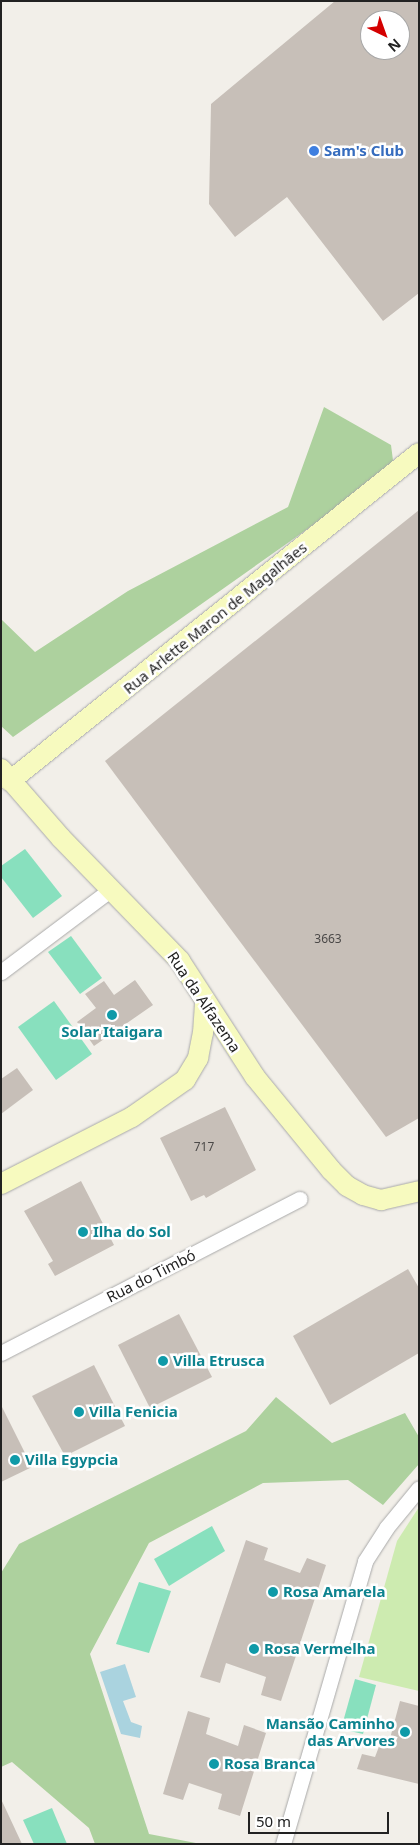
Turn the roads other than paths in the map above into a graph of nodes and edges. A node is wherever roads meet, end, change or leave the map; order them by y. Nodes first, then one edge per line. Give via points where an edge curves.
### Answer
1 (419, 454) edge
2 (6, 775) edge
3 (111, 889) junction
4 (1, 972) edge
5 (205, 1000) junction
6 (1, 1184) edge
7 (419, 1191) edge
8 (300, 1199) dead end
9 (1, 1354) edge
10 (419, 1488) edge
11 (283, 1844) edge

1 - 2 street, Rua Arlette Maron de Magalhães
2 - 3 street, Rua da Alfazema
3 - 4 street
3 - 5 street, Rua da Alfazema via 180,961
5 - 6 street via 204,1033 198,1058 185,1080 132,1117
5 - 7 street, Rua da Alfazema via 255,1077 347,1186 382,1200
8 - 9 street, Rua do Timbó
10 - 11 street via 386,1527 364,1561

